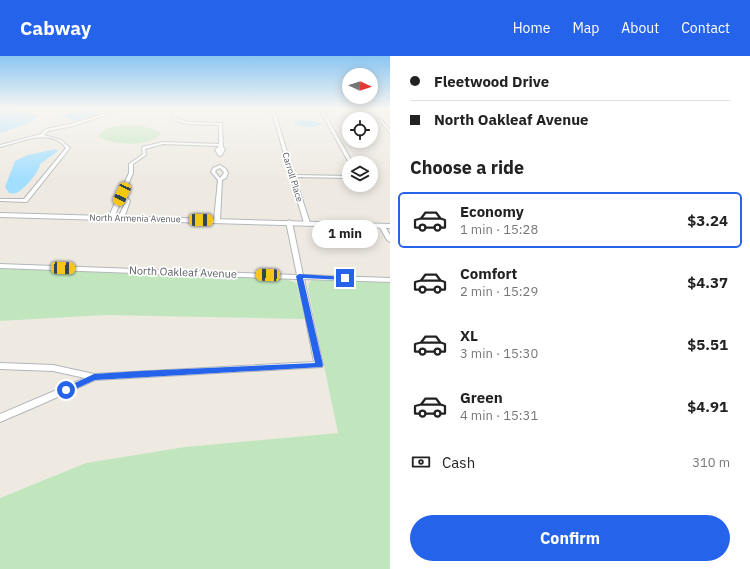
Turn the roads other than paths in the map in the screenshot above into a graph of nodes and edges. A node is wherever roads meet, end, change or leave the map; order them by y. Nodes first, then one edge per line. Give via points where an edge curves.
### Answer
1 (45, 133) edge
2 (221, 133) edge
3 (280, 133) edge
4 (333, 133) edge
5 (42, 136) junction
6 (0, 146) edge
7 (221, 146) junction
8 (346, 156) edge
9 (220, 166) junction
10 (293, 176) junction
11 (342, 177) edge
12 (220, 180) junction
13 (122, 194) junction
14 (0, 200) edge
15 (0, 215) edge
16 (217, 217) junction
17 (111, 218) junction
18 (121, 218) junction
19 (289, 222) junction
20 (307, 223) junction
21 (386, 226) edge
22 (390, 240) edge
23 (0, 266) edge
24 (299, 276) junction
25 (390, 280) edge
26 (0, 366) edge
27 (94, 377) junction
28 (0, 418) edge

1 - 5 street
2 - 7 street
3 - 10 street, Carroll Place
4 - 8 street
5 - 6 street
5 - 14 street via 65,142 68,148 25,201
7 - 9 street via 217,150 220,154
7 - 13 street via 153,145 143,148 144,154 131,164 132,173
9 - 12 street via 226,173
9 - 12 street via 213,172
10 - 11 street
10 - 20 street, Carroll Place
12 - 16 street
13 - 17 street
13 - 18 street via 128,201
15 - 17 main road, North Armenia Avenue
16 - 18 main road, North Armenia Avenue
16 - 19 main road, North Armenia Avenue
17 - 18 main road, North Armenia Avenue
19 - 20 main road, North Armenia Avenue
19 - 24 street
20 - 21 main road, North Armenia Avenue
21 - 22 street
23 - 24 street, North Oakleaf Avenue
24 - 25 street, North Oakleaf Avenue
24 - 27 street via 320,365
26 - 27 street via 53,368
27 - 28 street

